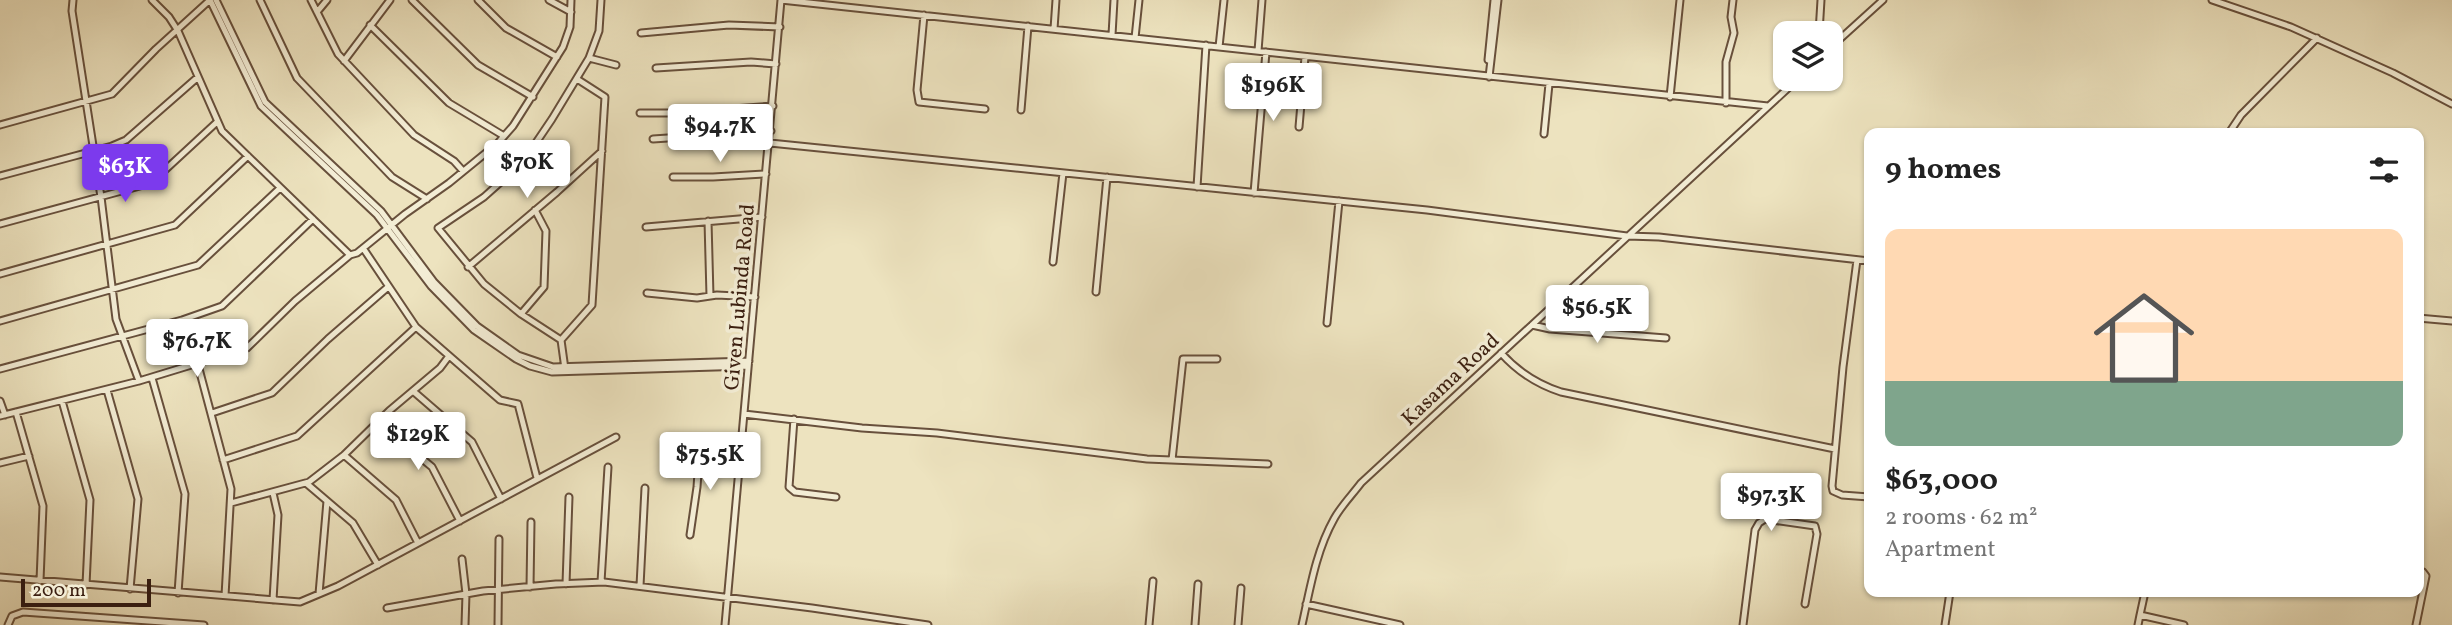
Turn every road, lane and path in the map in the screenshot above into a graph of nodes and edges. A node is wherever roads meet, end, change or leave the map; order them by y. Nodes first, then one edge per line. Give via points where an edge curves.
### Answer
1 (73, 0) edge
2 (152, 0) edge
3 (210, 0) edge
4 (216, 0) edge
5 (260, 0) edge
6 (312, 0) edge
7 (327, 0) edge
8 (390, 0) edge
9 (412, 0) edge
10 (478, 0) edge
11 (549, 0) edge
12 (571, 0) edge
13 (601, 0) edge
14 (781, 0) edge
15 (1056, 0) edge
16 (1114, 0) edge
17 (1139, 0) edge
18 (1224, 0) edge
19 (1262, 0) edge
20 (1496, 0) edge
21 (1680, 0) edge
22 (1733, 0) edge
23 (1821, 0) edge
24 (1883, 0) edge
25 (2212, 0) edge
26 (317, 12) junction
27 (572, 12) junction
28 (924, 15) junction
29 (1820, 21) edge
30 (370, 25) junction
31 (1028, 26) junction
32 (780, 27) junction
33 (1054, 29) junction
34 (178, 31) junction
35 (641, 33) dead end
36 (1112, 35) junction
37 (1843, 36) edge
38 (1135, 37) junction
39 (2317, 38) junction
40 (1206, 45) junction
41 (1219, 47) junction
42 (1258, 51) junction
43 (1266, 52) junction
44 (556, 57) junction
45 (1305, 57) junction
46 (589, 58) junction
47 (344, 61) junction
48 (776, 64) junction
49 (616, 65) dead end
50 (656, 68) dead end
51 (198, 77) junction
52 (1488, 77) junction
53 (577, 79) junction
54 (1549, 84) junction
55 (1785, 91) edge
56 (533, 97) junction
57 (1670, 97) junction
58 (85, 103) junction
59 (1726, 103) junction
60 (2452, 104) edge
61 (773, 106) junction
62 (1768, 106) junction
63 (985, 109) dead end
64 (1021, 110) dead end
65 (640, 113) dead end
66 (217, 122) junction
67 (0, 125) edge
68 (1298, 127) dead end
69 (2232, 128) edge
70 (771, 131) junction
71 (1544, 134) dead end
72 (505, 136) junction
73 (653, 139) dead end
74 (770, 143) junction
75 (93, 151) junction
76 (602, 151) junction
77 (248, 156) junction
78 (463, 171) junction
79 (1063, 173) junction
80 (766, 174) junction
81 (0, 176) edge
82 (673, 177) dead end
83 (1107, 177) junction
84 (1197, 187) junction
85 (280, 188) junction
86 (1254, 193) junction
87 (101, 197) junction
88 (427, 199) junction
89 (1339, 201) junction
90 (535, 210) junction
91 (762, 217) junction
92 (313, 219) junction
93 (708, 221) junction
94 (0, 225) edge
95 (391, 226) junction
96 (646, 227) dead end
97 (1627, 236) junction
98 (107, 245) junction
99 (363, 248) junction
100 (350, 255) junction
101 (1857, 260) junction
102 (1864, 261) edge
103 (1053, 262) dead end
104 (468, 267) junction
105 (0, 274) edge
106 (388, 287) junction
107 (113, 291) junction
108 (1096, 292) dead end
109 (647, 293) dead end
110 (710, 296) junction
111 (755, 297) junction
112 (521, 314) junction
113 (2424, 319) edge
114 (0, 321) edge
115 (2452, 321) edge
116 (1327, 323) dead end
117 (1532, 326) junction
118 (416, 327) junction
119 (121, 336) junction
120 (1666, 338) dead end
121 (561, 340) junction
122 (1500, 353) junction
123 (449, 356) junction
124 (1217, 359) dead end
125 (749, 364) junction
126 (198, 365) junction
127 (0, 369) edge
128 (565, 369) junction
129 (152, 378) junction
130 (139, 381) junction
131 (107, 390) junction
132 (413, 391) junction
133 (0, 401) edge
134 (62, 401) junction
135 (16, 412) junction
136 (212, 413) junction
137 (744, 414) junction
138 (2, 415) edge
139 (794, 419) junction
140 (378, 422) junction
141 (616, 437) dead end
142 (741, 444) junction
143 (700, 445) junction
144 (678, 447) dead end
145 (1835, 449) junction
146 (344, 455) junction
147 (29, 456) junction
148 (223, 460) junction
149 (1172, 460) junction
150 (0, 463) edge
151 (1268, 464) dead end
152 (608, 467) dead end
153 (537, 478) junction
154 (306, 483) junction
155 (645, 488) dead end
156 (274, 494) junction
157 (569, 497) dead end
158 (836, 497) dead end
159 (1864, 497) edge
160 (501, 499) junction
161 (327, 500) junction
162 (232, 503) junction
163 (460, 521) junction
164 (531, 522) dead end
165 (690, 535) dead end
166 (499, 539) dead end
167 (418, 544) junction
168 (462, 559) dead end
169 (378, 565) junction
170 (0, 577) edge
171 (40, 581) junction
172 (1153, 581) dead end
173 (601, 582) junction
174 (566, 584) junction
175 (1198, 584) dead end
176 (86, 585) junction
177 (640, 586) junction
178 (530, 587) junction
179 (1241, 588) dead end
180 (130, 589) junction
181 (498, 590) junction
182 (178, 593) junction
183 (319, 594) junction
184 (466, 594) junction
185 (225, 596) junction
186 (728, 597) junction
187 (1949, 597) edge
188 (2144, 597) edge
189 (2422, 597) edge
190 (273, 600) junction
191 (1307, 604) junction
192 (1805, 604) dead end
193 (387, 608) dead end
194 (2140, 615) junction
195 (73, 616) junction
196 (184, 624) edge
197 (917, 624) edge
198 (8, 625) edge
199 (72, 625) edge
200 (204, 625) edge
201 (465, 625) edge
202 (498, 625) edge
203 (725, 625) edge
204 (928, 625) edge
205 (1149, 625) edge
206 (1195, 625) edge
207 (1238, 625) edge
208 (1302, 625) edge
209 (1399, 625) edge
210 (1743, 625) edge
211 (1945, 625) edge
212 (2138, 625) edge
213 (2184, 625) edge
214 (2416, 625) edge

1 - 58 street
2 - 34 street
3 - 34 street
3 - 95 street via 261,106
4 - 95 street via 265,102
5 - 88 street via 297,78 392,177
6 - 26 street
7 - 26 street
8 - 30 street
9 - 56 street via 478,65
10 - 44 street via 506,28
11 - 27 street
12 - 27 street
13 - 46 street via 599,31
14 - 28 street
14 - 32 street, Given Lubinda Road
15 - 33 street
16 - 36 street
17 - 38 street
18 - 41 street
19 - 42 street
20 - 52 street
21 - 57 street
22 - 59 street
23 - 29 street
24 - 37 street
25 - 39 street
26 - 47 street
27 - 44 street
28 - 31 street
28 - 63 street via 919,102
30 - 47 street
30 - 72 street via 449,103
31 - 33 street
31 - 64 street
32 - 35 street via 729,25
32 - 48 street, Given Lubinda Road
33 - 36 street
34 - 51 street
34 - 58 street via 112,94
36 - 38 street
38 - 40 street
39 - 60 street
39 - 69 street
40 - 41 street
40 - 84 street
41 - 42 street
42 - 43 street
43 - 45 street
43 - 86 street
44 - 56 street
45 - 52 street
45 - 68 street
46 - 49 street
46 - 53 street
47 - 78 street via 414,135 454,160
48 - 50 street
48 - 61 street, Given Lubinda Road
51 - 66 street
51 - 75 street via 126,140
52 - 54 street
53 - 76 street via 605,97
53 - 104 street via 523,162 484,197 438,228
54 - 57 street
54 - 71 street
55 - 62 street, Kasama Road
56 - 72 street
57 - 59 street
58 - 67 street
58 - 75 street
59 - 62 street
61 - 65 street
61 - 70 street, Given Lubinda Road
62 - 97 street, Kasama Road
66 - 77 street
66 - 87 street via 151,183
70 - 73 street
70 - 74 street, Given Lubinda Road
72 - 78 street
74 - 79 street
74 - 80 street, Given Lubinda Road
75 - 81 street
75 - 87 street
76 - 90 street
76 - 121 street via 592,305
77 - 85 street
77 - 98 street via 175,225
78 - 88 street
79 - 83 street
79 - 103 street
80 - 82 street
80 - 91 street, Given Lubinda Road
83 - 84 street
83 - 108 street
84 - 86 street
85 - 92 street
85 - 107 street via 198,265
86 - 89 street
87 - 94 street
87 - 98 street
88 - 95 street
89 - 97 street
89 - 116 street
90 - 104 street
90 - 112 street via 546,231 544,287
91 - 93 street
91 - 111 street, Given Lubinda Road
92 - 100 street
92 - 119 street via 222,306
93 - 96 street
93 - 110 street
95 - 99 street
95 - 128 street via 477,326 518,355
97 - 101 street
97 - 117 street, Kasama Road
98 - 105 street
98 - 107 street
99 - 100 street
99 - 106 street
100 - 126 street via 247,348
101 - 102 street
101 - 145 street
104 - 112 street
106 - 118 street
106 - 136 street via 272,393
107 - 114 street
107 - 119 street
109 - 110 street
110 - 111 street
111 - 125 street, Given Lubinda Road
112 - 121 street
113 - 115 street
117 - 120 street
117 - 122 street, Kasama Road
118 - 123 street
118 - 148 street via 297,436
119 - 127 street
119 - 130 street
121 - 128 street
122 - 145 street via 1542,386
122 - 191 street, Kasama Road via 1361,483 1341,508 1318,558
123 - 132 street
123 - 153 street via 500,400 518,404
124 - 149 street via 1183,359
125 - 128 street
125 - 137 street, Given Lubinda Road
126 - 129 street
126 - 136 street
129 - 130 street
129 - 182 street via 185,494
130 - 131 street
131 - 134 street
131 - 180 street via 138,499
132 - 140 street
132 - 160 street via 472,442
133 - 138 street
134 - 135 street
134 - 176 street via 90,500
135 - 138 street
135 - 147 street
136 - 148 street
137 - 139 street
137 - 142 street, Given Lubinda Road
139 - 149 street
139 - 158 street via 789,487 795,492
140 - 146 street
140 - 163 street via 432,467
141 - 153 street
142 - 143 street
142 - 186 street, Given Lubinda Road
143 - 144 street
143 - 165 street
145 - 159 street via 1833,491
146 - 154 street
146 - 167 street via 396,499
147 - 150 street
147 - 171 street via 43,506
148 - 162 street
149 - 151 street
152 - 173 street
153 - 160 street
154 - 156 street
154 - 161 street
155 - 177 street
156 - 162 street
156 - 190 street via 278,514
157 - 174 street
160 - 163 street
161 - 169 street via 353,523
161 - 183 street
162 - 185 street
163 - 167 street
164 - 178 street
166 - 181 street
167 - 169 street
168 - 184 street
169 - 183 street
170 - 171 street
171 - 176 street
172 - 205 street
173 - 174 street
173 - 177 street
174 - 178 street
175 - 206 street
176 - 180 street
177 - 186 street
178 - 181 street
179 - 207 street
180 - 182 street
181 - 184 street
181 - 202 street
182 - 185 street
183 - 190 street via 300,603
184 - 193 street
184 - 201 street
185 - 190 street
186 - 197 street
186 - 203 street, Given Lubinda Road
187 - 211 street
188 - 194 street
189 - 214 street
191 - 208 street, Kasama Road
191 - 209 street
192 - 210 street via 1815,526 1765,519 1755,530
194 - 212 street
194 - 213 street
195 - 196 street
195 - 198 street via 23,612 12,616
195 - 199 street
196 - 200 street
197 - 204 street

